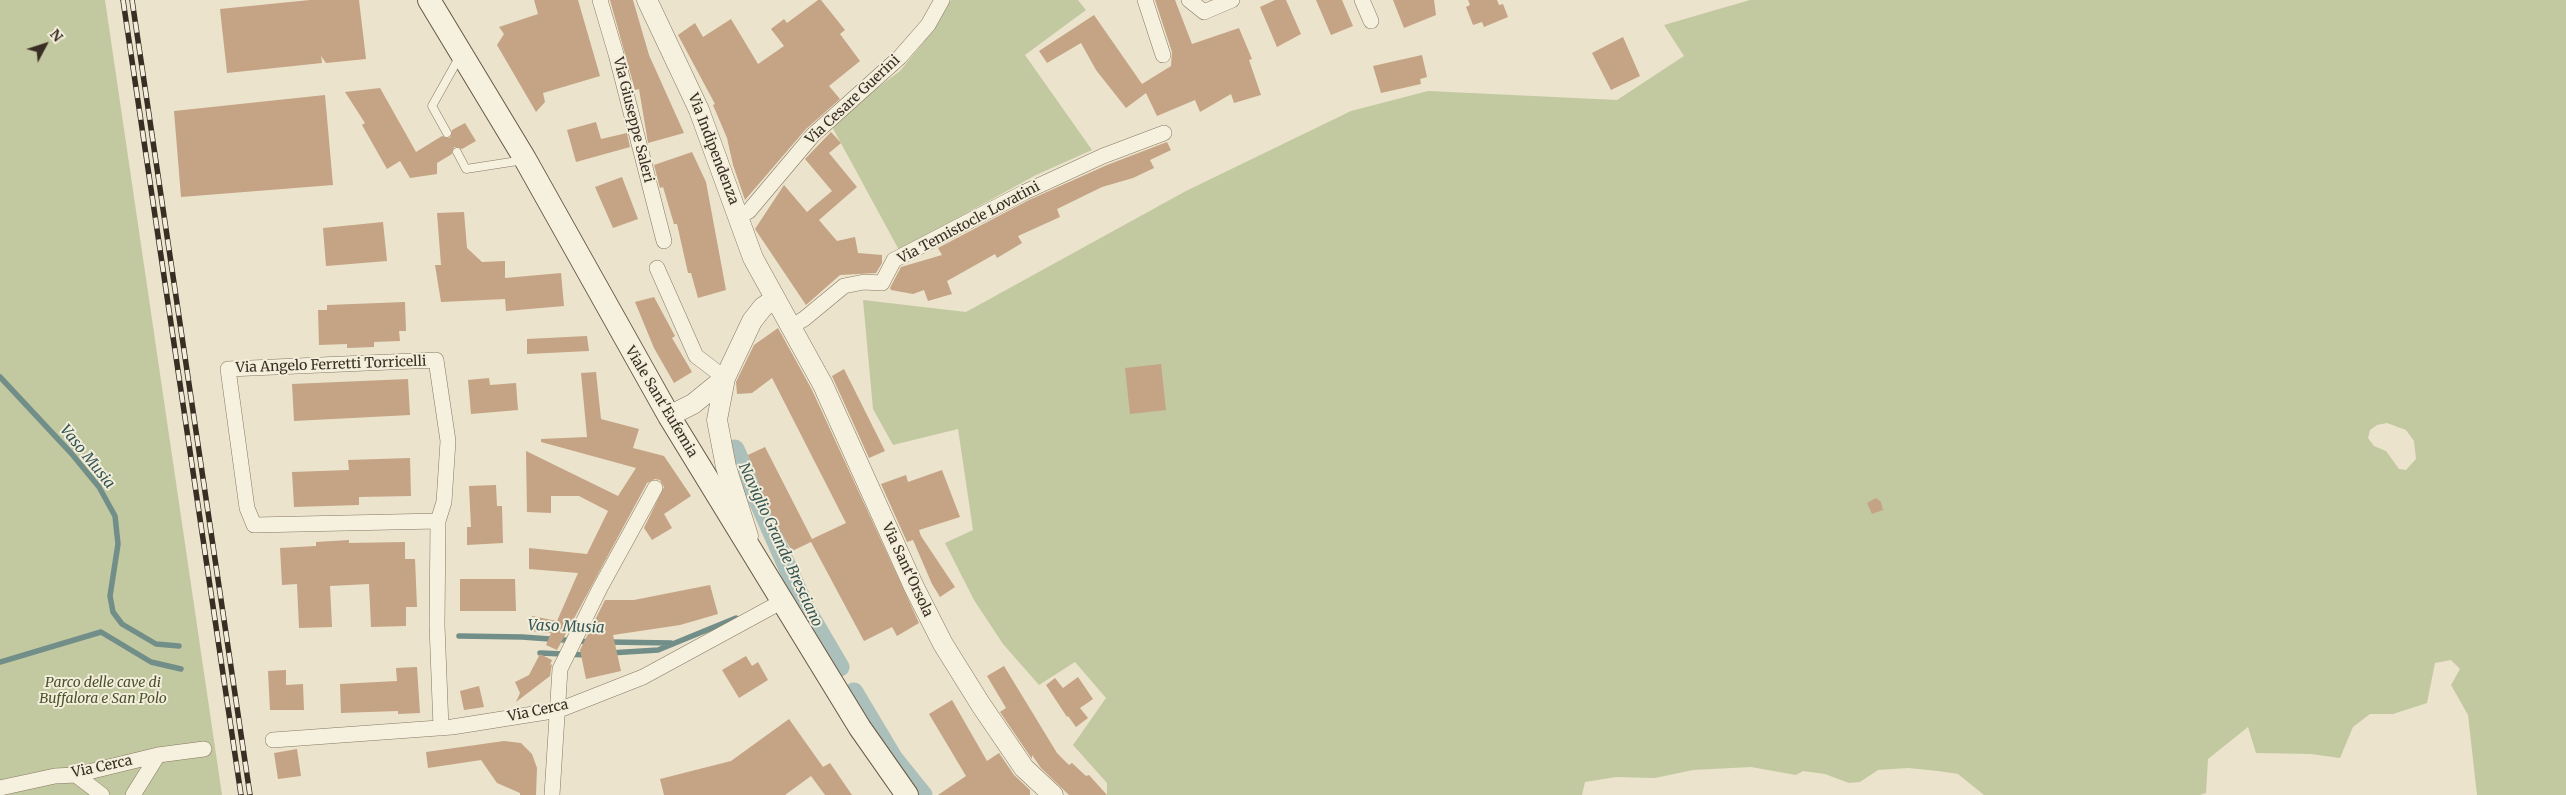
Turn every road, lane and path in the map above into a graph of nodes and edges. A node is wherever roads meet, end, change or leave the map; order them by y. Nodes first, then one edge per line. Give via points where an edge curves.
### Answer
1 (429, 0) edge
2 (600, 0) edge
3 (647, 0) edge
4 (942, 0) edge
5 (1145, 0) edge
6 (1189, 0) edge
7 (1232, 0) edge
8 (1362, 0) edge
9 (1371, 21) dead end
10 (461, 54) junction
11 (1163, 55) dead end
12 (447, 133) dead end
13 (1164, 133) dead end
14 (457, 152) dead end
15 (526, 159) junction
16 (738, 216) junction
17 (664, 241) dead end
18 (657, 268) dead end
19 (775, 299) junction
20 (790, 327) junction
21 (725, 378) junction
22 (669, 416) junction
23 (655, 488) dead end
24 (438, 521) junction
25 (753, 552) junction
26 (781, 602) junction
27 (559, 710) junction
28 (441, 728) junction
29 (273, 740) dead end
30 (204, 749) dead end
31 (158, 755) junction
32 (76, 775) junction
33 (0, 788) edge
34 (102, 795) edge
35 (133, 795) edge
36 (552, 795) edge
37 (907, 795) edge
38 (1053, 795) edge

1 - 10 main road, Viale Sant'Eufemia
2 - 17 street, Via Giuseppe Saleri
3 - 16 street, Via Indipendenza via 699,110
4 - 16 street, Via Cesare Guerini via 928,25 900,57 812,135 749,211
5 - 11 street
6 - 7 street via 1204,12
8 - 9 street
10 - 12 lane via 432,106
10 - 15 main road, Viale Sant'Eufemia
13 - 20 street, Via Temistocle Lovatini via 1016,196 894,260 882,283 844,286
14 - 15 lane via 466,169
15 - 22 main road, Viale Sant'Eufemia
16 - 19 street, Via Indipendenza via 753,258
18 - 21 street via 696,356
19 - 20 street, Via Indipendenza
19 - 21 street via 763,306 752,322
20 - 38 street, Via Sant'Orsola via 822,385 943,644 1024,768
21 - 22 street via 692,404
21 - 25 street via 717,420 726,467
22 - 25 main road, Viale Sant'Eufemia
23 - 27 street via 560,669
24 - 24 street, Via Angelo Ferretti Torricelli via 444,502 448,441 436,360 228,369 247,508 254,525
24 - 28 street, Via Angelo Ferretti Torricelli via 437,625
25 - 26 main road, Viale Sant'Eufemia
26 - 27 street, Via Cerca via 642,677
26 - 37 main road, Viale Sant'Eufemia via 860,728
27 - 28 street, Via Cerca
27 - 36 street
28 - 29 street, Via Cerca
30 - 31 street, Via Cerca
31 - 32 street, Via Cerca
31 - 35 street
32 - 33 street, Via Cerca via 55,776
32 - 34 street

